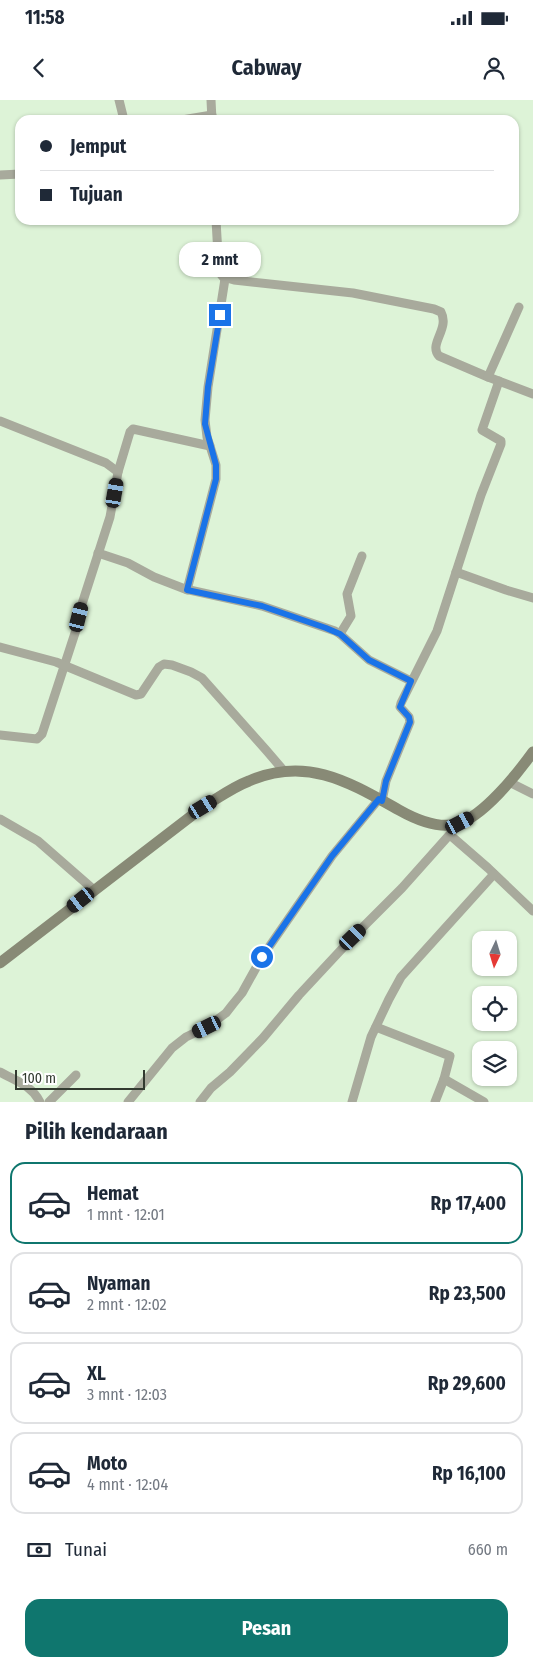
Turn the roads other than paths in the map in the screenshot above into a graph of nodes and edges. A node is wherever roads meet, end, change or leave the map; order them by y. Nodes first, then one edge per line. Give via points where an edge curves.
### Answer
1 (119, 100) edge
2 (211, 100) edge
3 (123, 115) edge
4 (212, 115) edge
5 (15, 174) edge
6 (0, 175) edge
7 (216, 225) edge
8 (226, 279) junction
9 (519, 306) dead end
10 (488, 377) junction
11 (498, 381) junction
12 (533, 394) edge
13 (0, 421) edge
14 (210, 446) junction
15 (118, 472) junction
16 (98, 553) junction
17 (362, 556) dead end
18 (456, 572) junction
19 (187, 590) junction
20 (533, 598) edge
21 (340, 634) junction
22 (0, 647) edge
23 (63, 665) junction
24 (411, 681) junction
25 (0, 735) edge
26 (533, 752) edge
27 (284, 771) junction
28 (509, 782) junction
29 (533, 794) edge
30 (380, 800) junction
31 (0, 819) edge
32 (460, 823) junction
33 (450, 835) junction
34 (494, 874) junction
35 (94, 890) junction
36 (533, 911) edge
37 (0, 963) edge
38 (376, 1027) junction
39 (0, 1072) edge
40 (76, 1075) dead end
41 (444, 1079) junction
42 (40, 1102) edge
43 (49, 1102) edge
44 (128, 1102) edge
45 (200, 1102) edge
46 (352, 1102) edge
47 (435, 1102) edge
48 (484, 1102) edge

1 - 3 street
2 - 4 street
5 - 6 street
7 - 8 street via 219,272
8 - 10 street via 353,293 434,309 441,312 444,323 435,352
8 - 14 street via 208,387 205,420
9 - 10 street
10 - 11 street
11 - 12 street
11 - 18 street via 482,430 501,444
13 - 15 street via 106,463
14 - 15 street via 133,429
14 - 19 street via 216,465 216,479
15 - 16 street via 110,517
16 - 19 street
16 - 23 street
17 - 21 street via 347,594 351,616
18 - 20 street
18 - 24 street via 437,631
19 - 21 street via 262,606
21 - 24 street via 369,660
22 - 23 street
23 - 25 street via 40,737
23 - 27 street via 136,695 141,694 164,664 197,674
24 - 30 street via 400,707 410,722
26 - 28 street
27 - 30 street via 333,776
27 - 35 street via 250,780 203,807
28 - 29 street
28 - 32 street via 480,811
30 - 32 street via 425,822
30 - 44 street via 327,862 238,998 218,1019 172,1048
31 - 35 street via 38,840
32 - 33 street
33 - 34 street
33 - 45 street
34 - 36 street
34 - 38 street via 408,968
35 - 37 street
38 - 41 street via 450,1056
38 - 46 street
39 - 42 street via 29,1087
40 - 43 street
41 - 47 street
41 - 48 street

